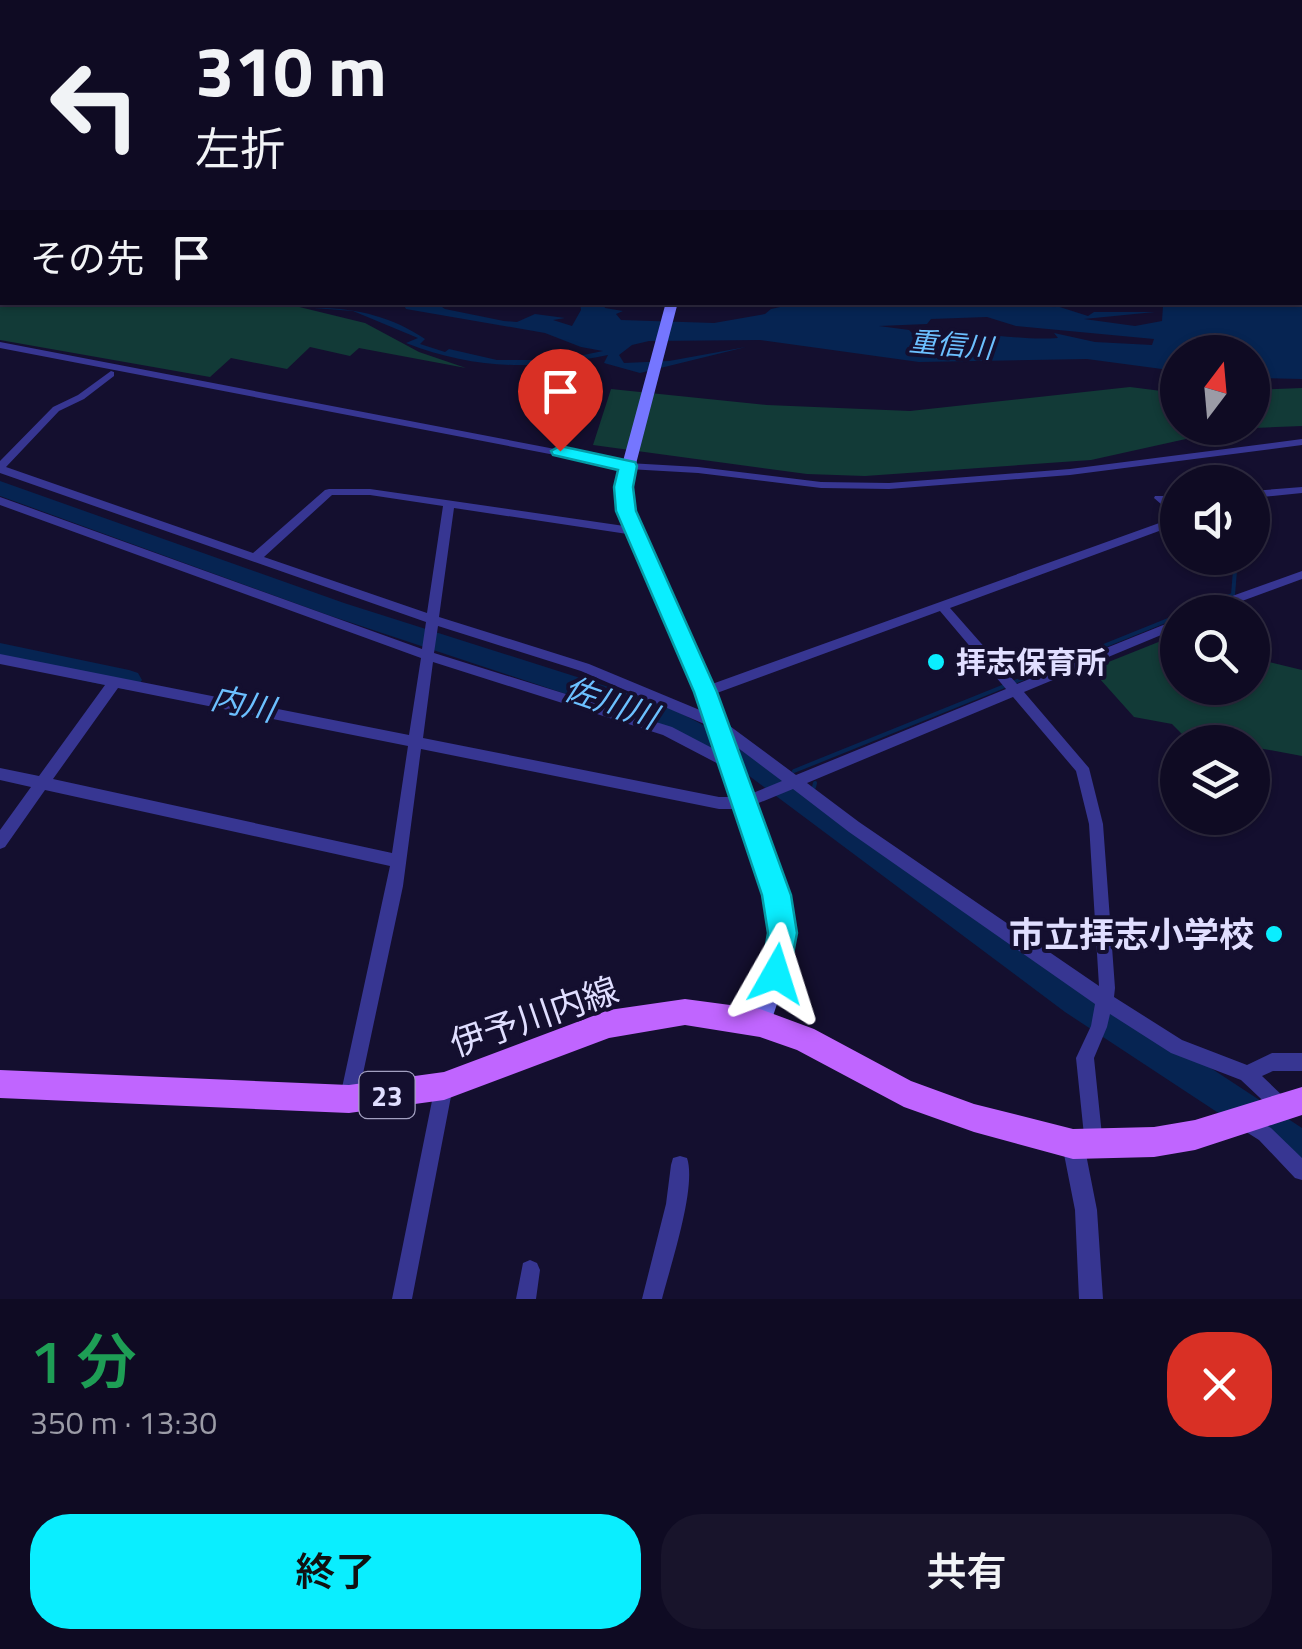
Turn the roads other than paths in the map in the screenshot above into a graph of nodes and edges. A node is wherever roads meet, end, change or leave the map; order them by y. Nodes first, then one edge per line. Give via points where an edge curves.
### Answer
1 (671, 305) edge
2 (0, 345) edge
3 (111, 374) dead end
4 (1302, 442) edge
5 (629, 463) junction
6 (0, 468) edge
7 (1302, 490) edge
8 (1270, 493) edge
9 (0, 501) edge
10 (448, 503) junction
11 (1160, 524) edge
12 (634, 531) junction
13 (256, 558) junction
14 (1302, 576) edge
15 (1248, 595) edge
16 (943, 607) junction
17 (433, 622) junction
18 (1160, 631) edge
19 (428, 653) junction
20 (0, 659) edge
21 (115, 682) junction
22 (1016, 691) junction
23 (706, 692) junction
24 (716, 725) junction
25 (416, 745) junction
26 (729, 762) junction
27 (0, 774) edge
28 (793, 781) junction
29 (42, 784) junction
30 (744, 803) junction
31 (0, 842) edge
32 (399, 861) junction
33 (1106, 1004) junction
34 (760, 1023) junction
35 (1302, 1062) edge
36 (1247, 1074) junction
37 (0, 1084) edge
38 (444, 1086) junction
39 (349, 1098) junction
40 (1271, 1112) edge
41 (1083, 1144) junction
42 (680, 1166) dead end
43 (1302, 1171) edge
44 (530, 1270) dead end
45 (404, 1298) edge
46 (526, 1299) edge
47 (652, 1299) edge
48 (1091, 1299) edge

1 - 5 main road
2 - 5 street
3 - 6 street via 56,409
4 - 5 street via 1070,472 889,486
5 - 12 main road via 623,487
6 - 13 street
7 - 8 street
9 - 19 street
10 - 12 street
10 - 13 street via 329,492
10 - 17 street
11 - 16 street
12 - 23 main road
13 - 17 street
14 - 15 street
16 - 22 street
16 - 23 street
17 - 19 street
17 - 24 street via 585,667
18 - 22 street
19 - 25 street
19 - 26 street via 667,731
20 - 21 street
21 - 25 street
21 - 29 street
22 - 28 street
22 - 33 street via 1082,768 1096,824
23 - 24 main road
24 - 26 main road
24 - 28 street
25 - 30 street
25 - 32 street
26 - 30 main road
27 - 29 street
28 - 30 street
28 - 33 street
29 - 31 street
29 - 32 street
30 - 34 main road via 782,933
32 - 39 street
33 - 36 street via 1176,1047
33 - 41 street via 1085,1058
34 - 38 main road, 伊予川内線 / 23 via 685,1012 608,1024
34 - 41 main road, 伊予川内線 / 23 via 804,1038 904,1093
35 - 36 street via 1272,1062
36 - 40 street
37 - 39 main road, 伊予川内線 / 23
38 - 39 main road, 伊予川内線 / 23
38 - 45 street
40 - 41 main road, 伊予川内線 / 23 via 1154,1142
40 - 43 street via 1264,1134
41 - 48 street
42 - 47 street
44 - 46 street

